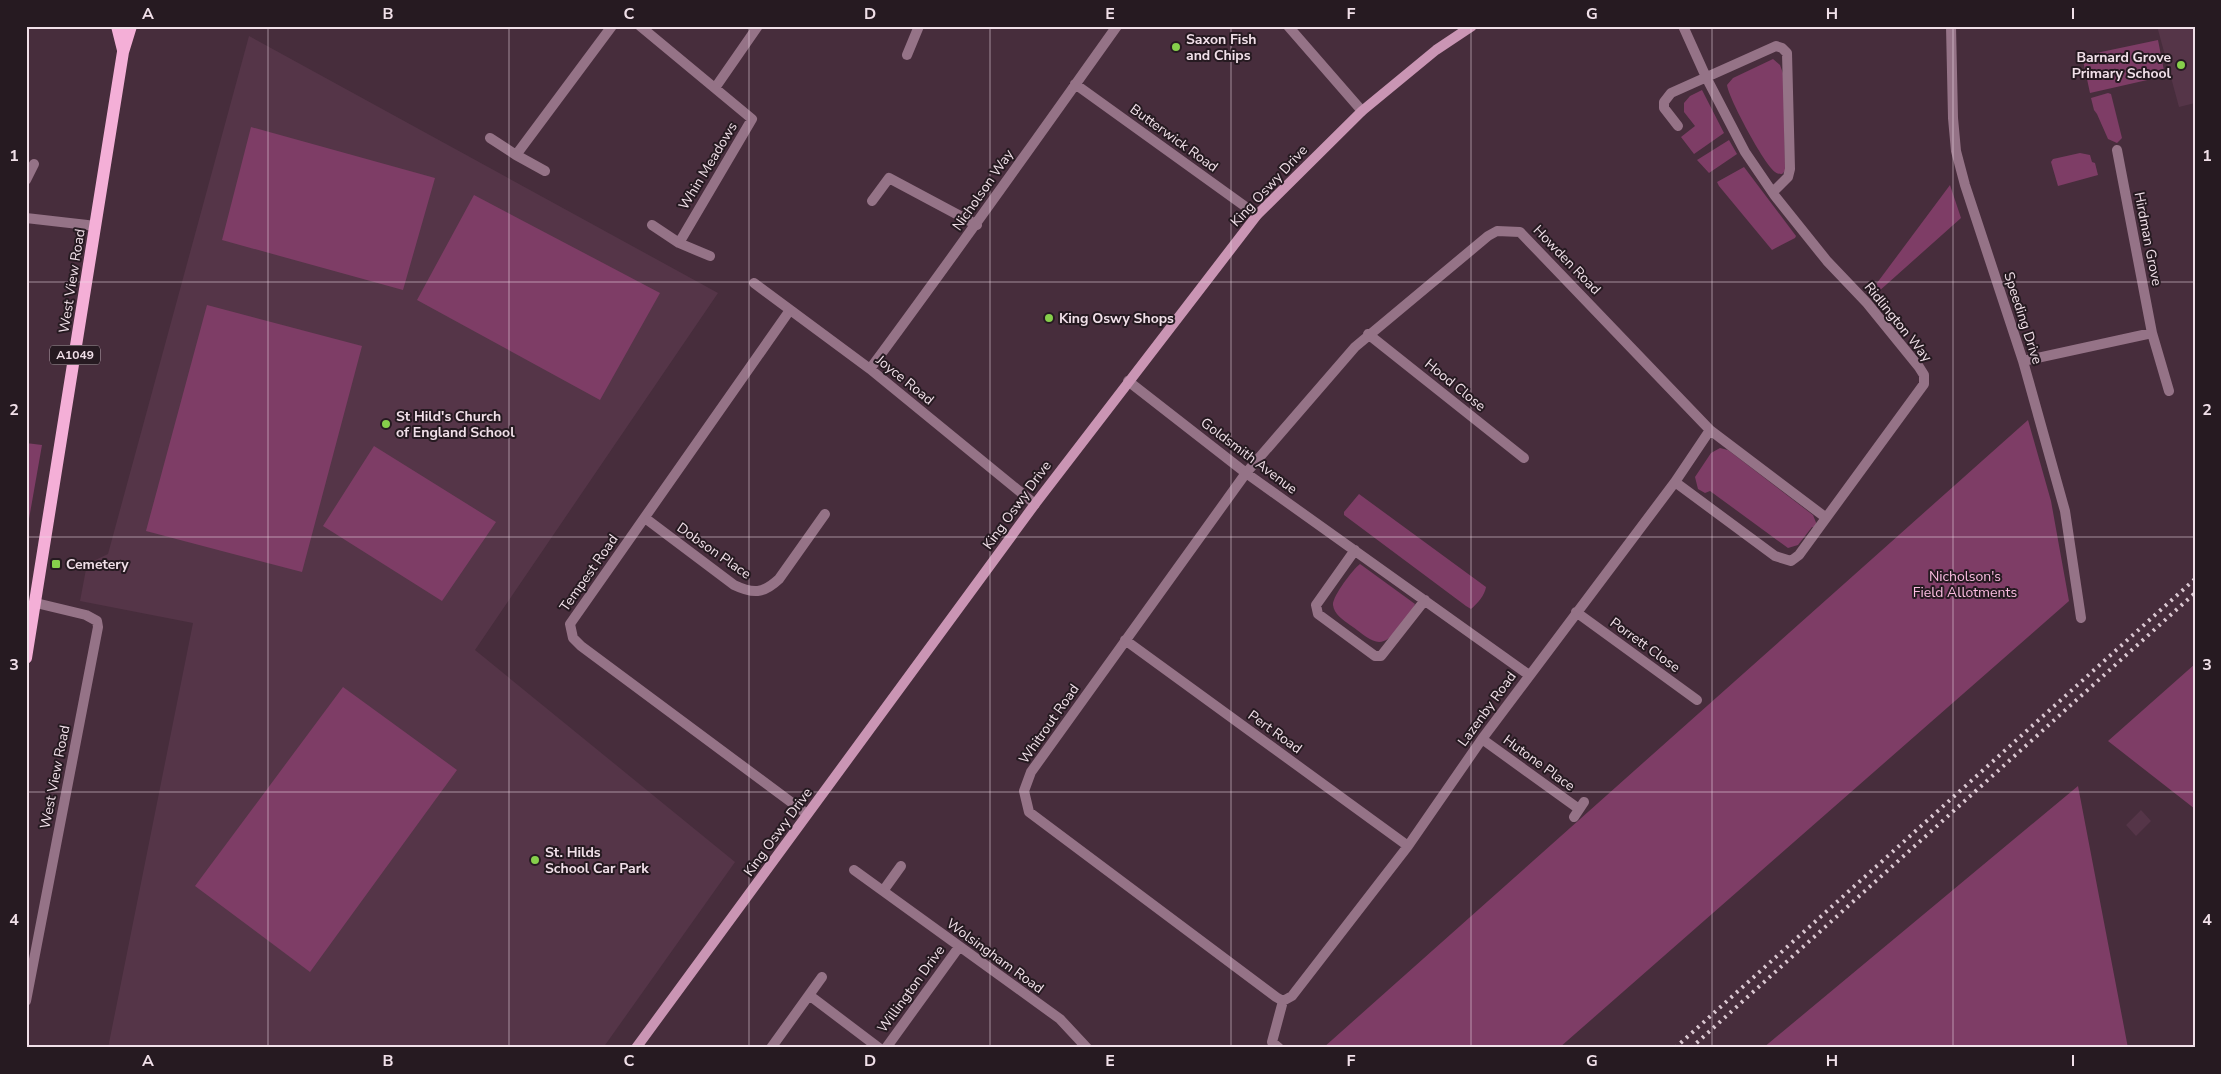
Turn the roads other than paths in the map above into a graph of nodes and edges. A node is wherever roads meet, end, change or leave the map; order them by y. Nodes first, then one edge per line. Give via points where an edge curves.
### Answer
1 (117, 26) edge
2 (131, 26) edge
3 (612, 26) edge
4 (640, 26) edge
5 (758, 26) edge
6 (919, 26) edge
7 (1117, 26) edge
8 (1288, 26) edge
9 (1472, 26) edge
10 (1683, 26) edge
11 (1951, 26) edge
12 (123, 52) junction
13 (907, 55) dead end
14 (1706, 77) junction
15 (1075, 84) junction
16 (715, 88) junction
17 (1362, 111) junction
18 (1678, 126) dead end
19 (490, 138) dead end
20 (2117, 150) dead end
21 (516, 155) junction
22 (34, 164) dead end
23 (545, 171) dead end
24 (26, 180) edge
25 (1773, 192) junction
26 (872, 201) dead end
27 (1257, 215) junction
28 (26, 218) edge
29 (652, 225) dead end
30 (977, 225) junction
31 (96, 226) junction
32 (679, 243) junction
33 (710, 256) dead end
34 (754, 282) dead end
35 (790, 310) junction
36 (2152, 333) junction
37 (1368, 334) junction
38 (2023, 362) junction
39 (870, 369) junction
40 (1128, 381) junction
41 (2169, 391) dead end
42 (1710, 430) junction
43 (1524, 458) dead end
44 (1246, 473) junction
45 (1675, 482) junction
46 (1034, 504) junction
47 (824, 514) dead end
48 (1825, 517) junction
49 (645, 518) junction
50 (1355, 550) junction
51 (1425, 600) junction
52 (36, 603) junction
53 (1576, 612) junction
54 (2081, 618) dead end
55 (1125, 640) junction
56 (26, 658) edge
57 (1529, 674) junction
58 (1697, 700) dead end
59 (1482, 739) junction
60 (1579, 809) dead end
61 (807, 814) junction
62 (1408, 846) junction
63 (901, 866) dead end
64 (854, 870) dead end
65 (883, 891) junction
66 (959, 947) junction
67 (822, 977) dead end
68 (809, 995) junction
69 (26, 1001) edge
70 (1283, 1001) junction
71 (636, 1048) edge
72 (771, 1048) edge
73 (879, 1048) edge
74 (886, 1048) edge
75 (1087, 1048) edge
76 (1280, 1048) edge

1 - 12 main road, West View Road / A1049
2 - 12 main road, West View Road / A1049
3 - 21 street
4 - 16 street, Whin Meadows
5 - 16 street
6 - 13 street
7 - 15 street, Nicholson Way
8 - 17 street
9 - 17 street, King Oswy Drive via 1436,50
10 - 14 street, Ridlington Way
11 - 38 street, Speeding Drive via 1956,151
12 - 31 main road, West View Road / A1049
14 - 18 street via 1671,93 1664,102 1664,108
14 - 25 street, Ridlington Way via 1745,152
14 - 25 street via 1776,46 1786,53 1790,169 1788,177
15 - 27 street, Butterwick Road
15 - 30 street, Nicholson Way
16 - 32 street, Whin Meadows via 752,119
17 - 27 street, King Oswy Drive
19 - 21 street
20 - 36 street, Hirdman Grove
21 - 23 street
22 - 24 street
25 - 48 street, Ridlington Way via 1924,375 1924,384
26 - 30 street via 889,178
27 - 40 street, King Oswy Drive
28 - 31 street
29 - 32 street
30 - 39 street, Nicholson Way
31 - 52 main road, West View Road / A1049
32 - 33 street
34 - 35 street, Joyce Road
35 - 39 street, Joyce Road
35 - 49 street, Tempest Road
36 - 38 street
36 - 41 street, Hirdman Grove
37 - 42 street, Howden Road via 1497,231 1520,232
37 - 43 street, Hood Close
37 - 44 street, Howden Road
38 - 54 street, Speeding Drive via 2065,511
39 - 46 street, Joyce Road
40 - 44 street, Goldsmith Avenue
40 - 46 street, King Oswy Drive
42 - 45 street, Lazenby Road
42 - 48 street, Howden Road
44 - 50 street, Goldsmith Avenue
44 - 55 street, Whitrout Road
45 - 48 street, Ridlington Way via 1782,560 1791,561 1799,555
45 - 53 street, Lazenby Road
46 - 61 street, King Oswy Drive
47 - 49 street, Dobson Place via 779,579 770,587 748,592
49 - 61 street, Tempest Road via 570,624 573,638
50 - 51 street, Goldsmith Avenue
50 - 51 street via 1316,605 1318,614 1375,656 1380,656
51 - 57 street, Goldsmith Avenue
52 - 56 main road, West View Road / A1049
52 - 69 street, West View Road via 86,615 97,621 98,627
53 - 57 street, Lazenby Road
53 - 58 street, Porrett Close
55 - 62 street, Pert Road
55 - 70 street, Whitrout Road via 1031,772 1024,791 1029,812
57 - 59 street, Lazenby Road
59 - 60 street, Hutone Place
59 - 62 street, Lazenby Road
61 - 71 street, King Oswy Drive
62 - 70 street, Lazenby Road via 1292,996
63 - 65 street
64 - 65 street, Wolsingham Road
65 - 66 street, Wolsingham Road
66 - 74 street, Willington Drive
66 - 75 street, Wolsingham Road via 1060,1019
67 - 68 street
68 - 72 street
68 - 73 street
70 - 76 street via 1272,1042

